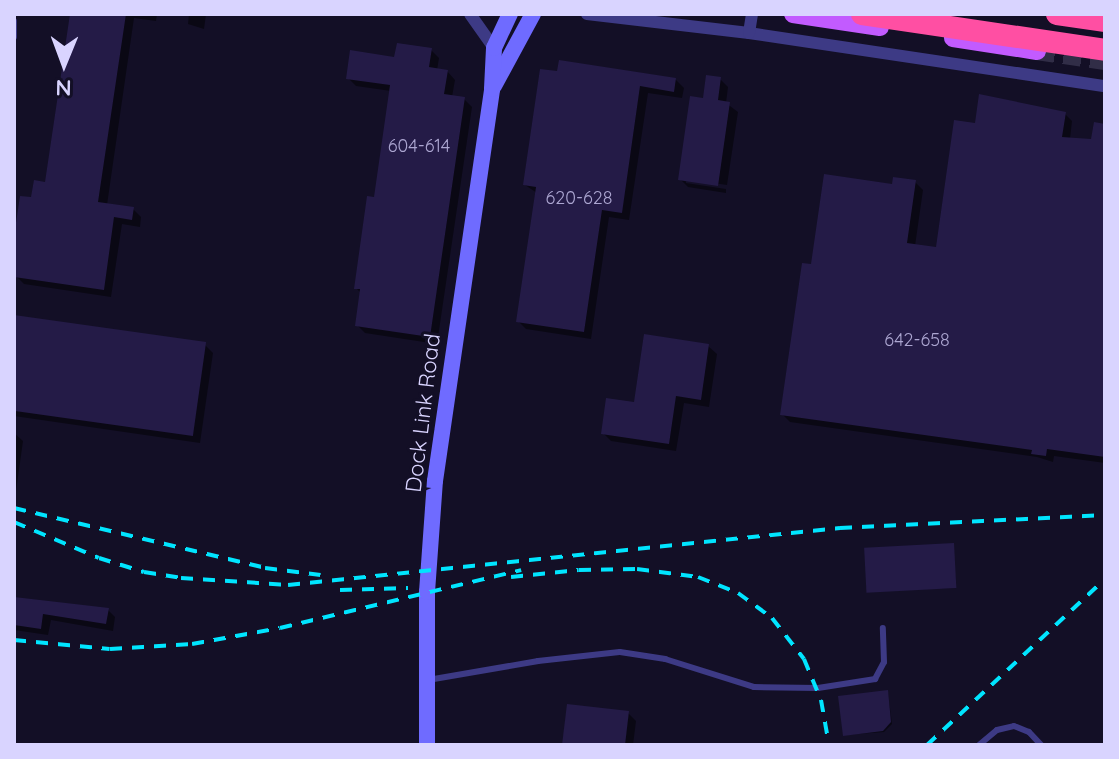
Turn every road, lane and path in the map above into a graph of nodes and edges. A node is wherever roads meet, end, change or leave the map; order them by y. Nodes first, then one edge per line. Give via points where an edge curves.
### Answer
1 (470, 14) edge
2 (510, 14) edge
3 (533, 14) edge
4 (587, 14) edge
5 (752, 14) edge
6 (793, 14) edge
7 (862, 14) edge
8 (1057, 14) edge
9 (623, 15) edge
10 (14, 21) edge
11 (1105, 21) edge
12 (749, 33) junction
13 (15, 38) edge
14 (964, 40) junction
15 (494, 48) junction
16 (1105, 50) edge
17 (1037, 51) tunnel mouth
18 (958, 65) junction
19 (1105, 86) edge
20 (492, 89) junction
21 (883, 628) dead end
22 (428, 680) junction
23 (427, 745) edge
24 (979, 745) edge
25 (1041, 745) edge

1 - 15 street
2 - 15 main road, Dock Link Road
3 - 20 main road, Dock Link Road
4 - 9 street
5 - 12 street
6 - 14 main road
7 - 16 highway
8 - 11 highway
9 - 12 street
10 - 13 lane
12 - 18 street
14 - 17 main road
14 - 18 street
15 - 20 main road, Dock Link Road
18 - 19 street
20 - 22 main road, Dock Link Road via 435,481
21 - 22 lane via 884,662 875,679 818,688 754,687 665,659 620,652
22 - 23 main road, Dock Link Road
24 - 25 lane via 997,730 1014,726

